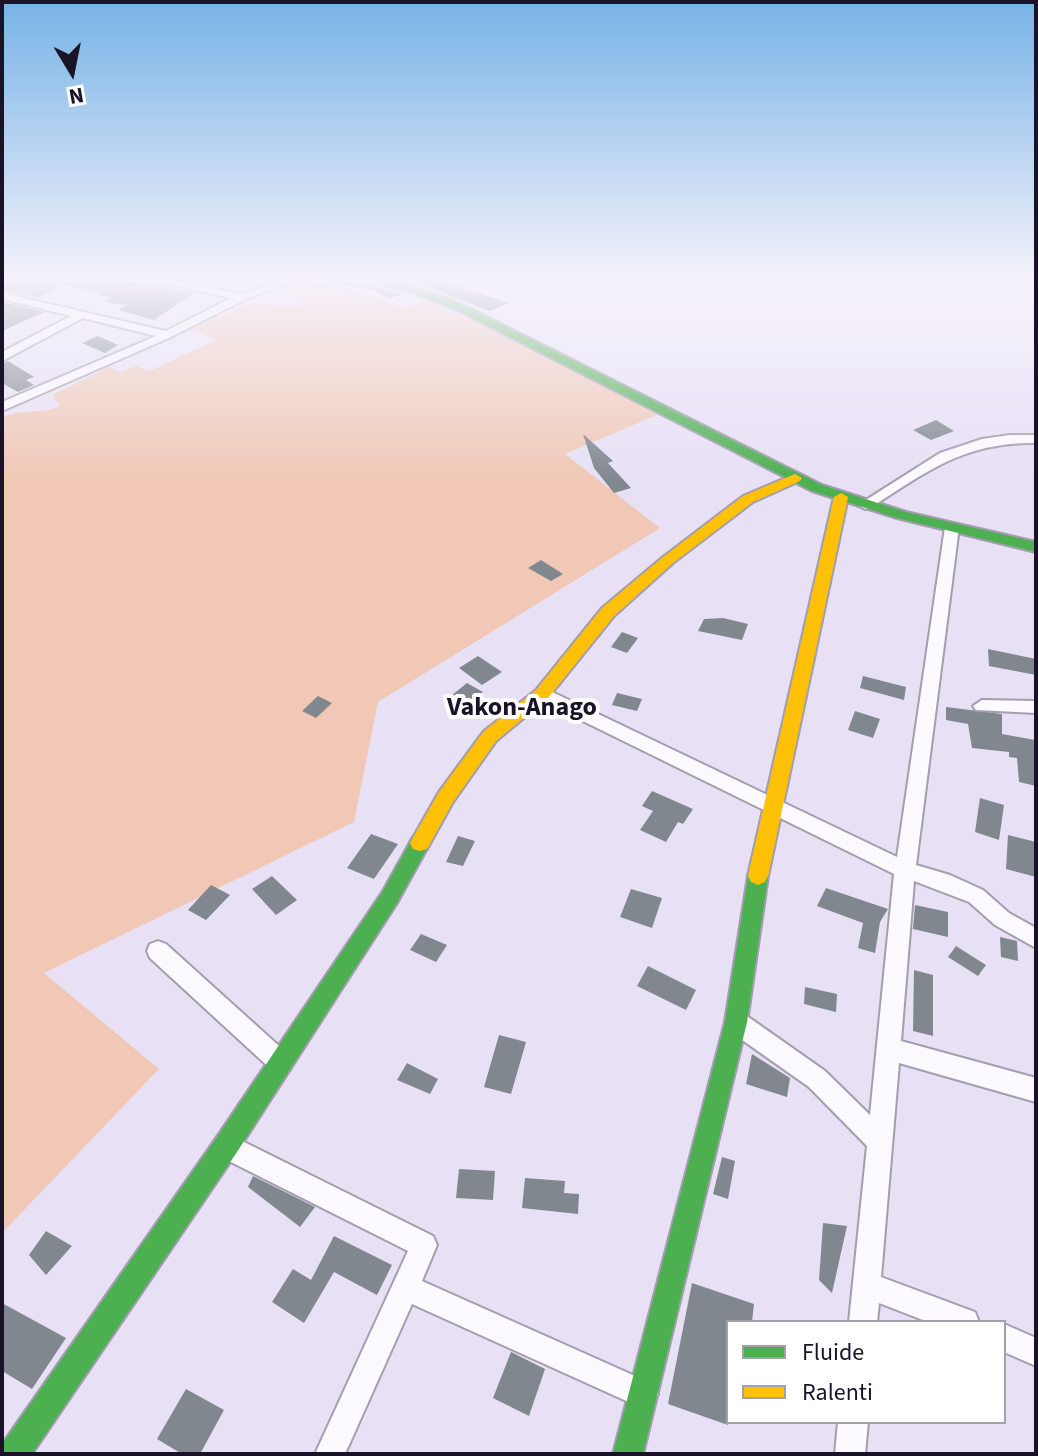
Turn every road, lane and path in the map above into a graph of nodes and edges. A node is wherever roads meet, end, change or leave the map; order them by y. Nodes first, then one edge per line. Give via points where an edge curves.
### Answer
1 (25, 345) edge
2 (144, 345) edge
3 (533, 345) edge
4 (2, 357) edge
5 (2, 407) edge
6 (1036, 439) edge
7 (795, 478) junction
8 (841, 497) junction
9 (865, 505) junction
10 (952, 527) junction
11 (1036, 547) edge
12 (542, 694) junction
13 (982, 706) dead end
14 (1036, 707) edge
15 (772, 805) junction
16 (905, 870) junction
17 (1036, 939) edge
18 (158, 951) dead end
19 (736, 1022) junction
20 (888, 1049) junction
21 (281, 1063) junction
22 (1036, 1090) edge
23 (880, 1142) junction
24 (226, 1146) junction
25 (866, 1285) junction
26 (405, 1287) junction
27 (863, 1320) edge
28 (960, 1320) edge
29 (1006, 1339) edge
30 (1036, 1352) edge
31 (643, 1394) junction
32 (853, 1424) edge
33 (14, 1454) edge
34 (330, 1454) edge
35 (628, 1454) edge
36 (850, 1454) edge

1 - 4 street
2 - 5 street
3 - 7 street
6 - 9 street via 989,441 952,451
7 - 8 street
7 - 12 street via 748,499 668,560 608,612
8 - 9 street
8 - 15 street
9 - 10 street
10 - 11 street
10 - 16 street
12 - 15 street
12 - 21 street via 490,736 446,797 390,897
13 - 14 street
15 - 16 street
15 - 19 street
16 - 17 street via 976,896
16 - 20 street
18 - 21 street
19 - 23 street via 817,1079
19 - 31 street
20 - 22 street
20 - 23 street
21 - 24 street
23 - 25 street
24 - 26 street via 424,1245
24 - 33 street
25 - 27 street
25 - 28 street
26 - 31 street
26 - 34 street
29 - 30 street
31 - 35 street
32 - 36 street

